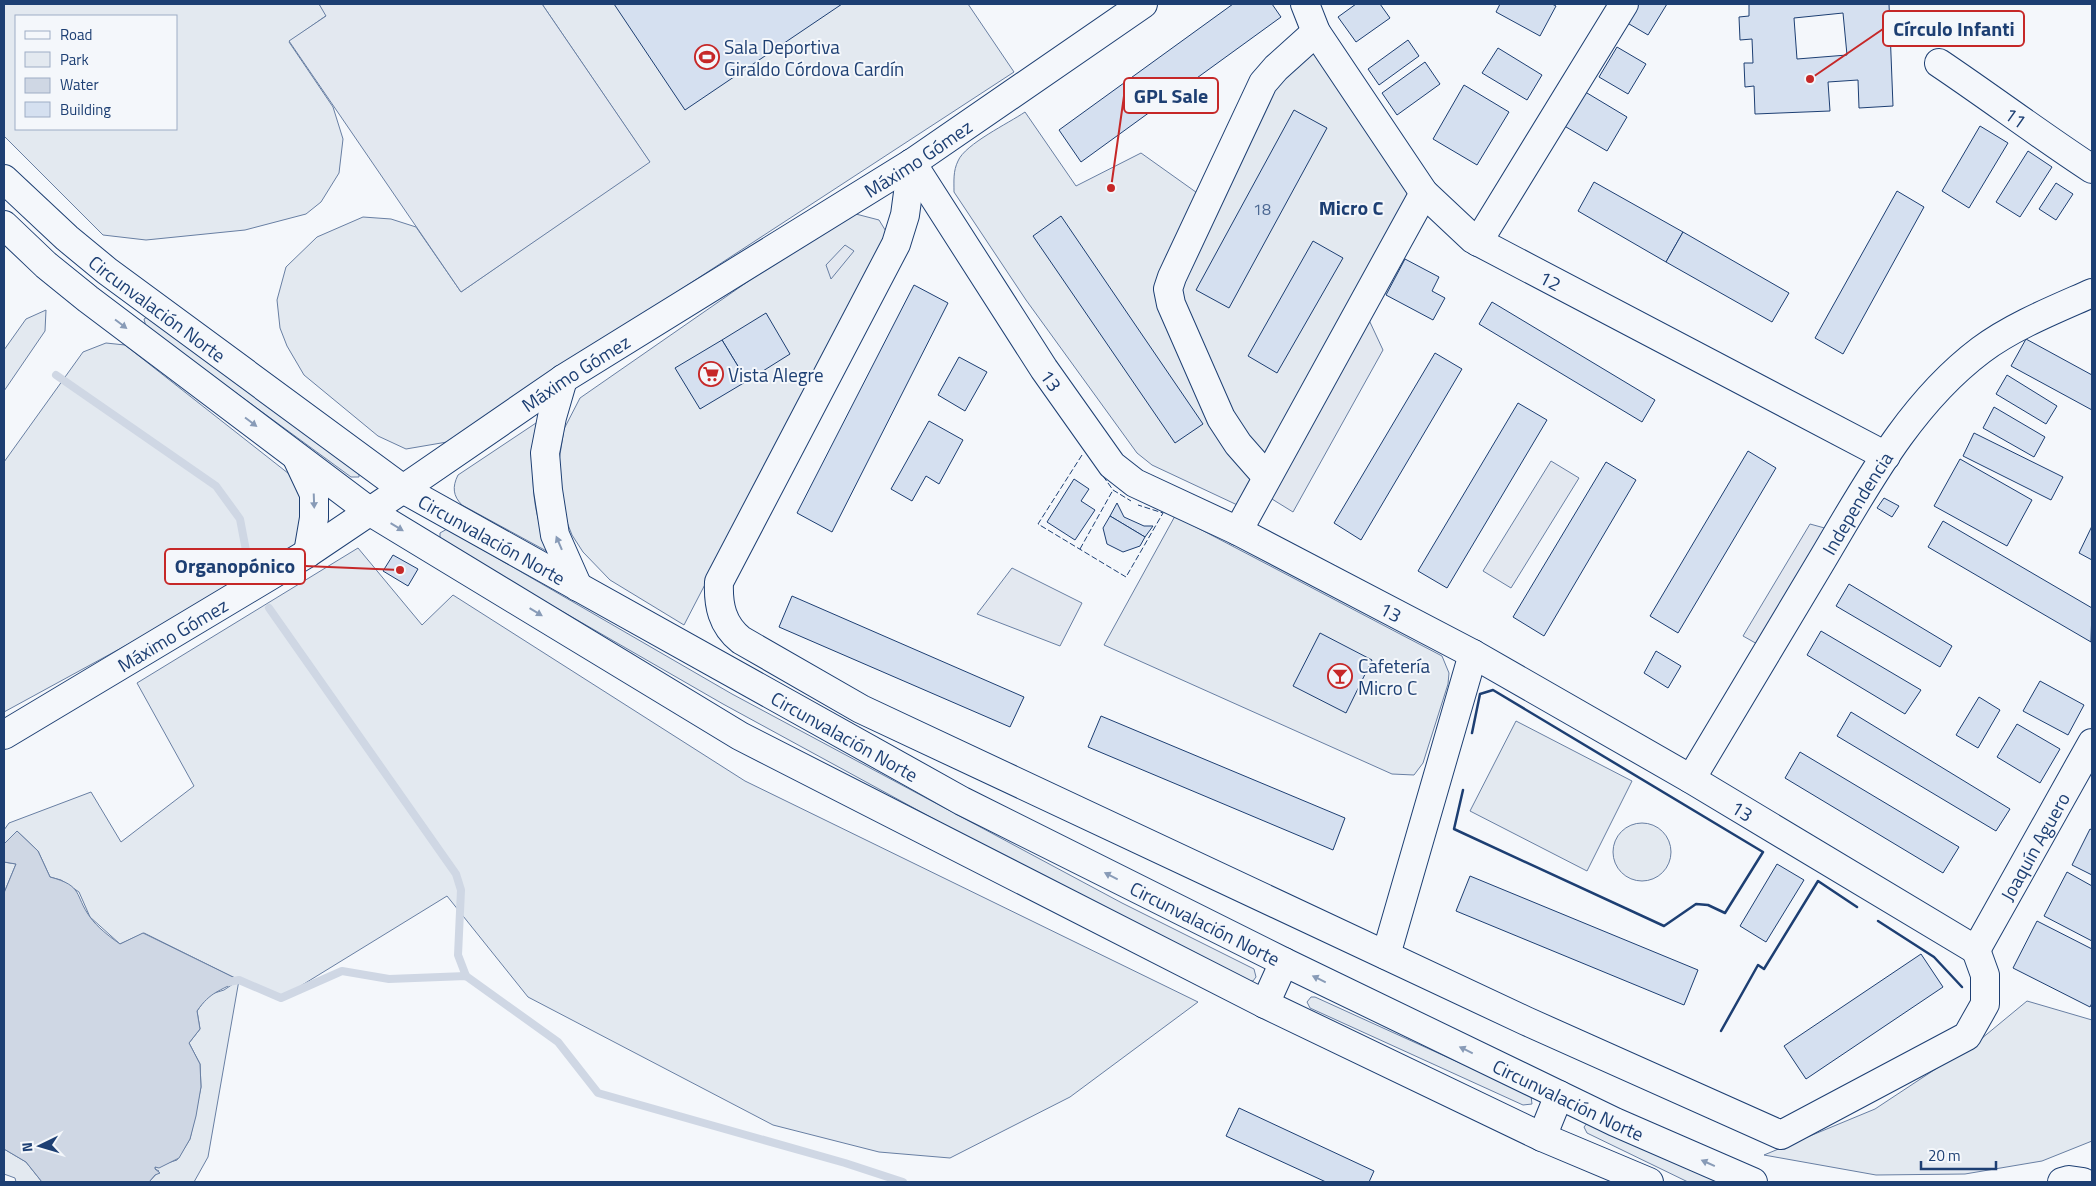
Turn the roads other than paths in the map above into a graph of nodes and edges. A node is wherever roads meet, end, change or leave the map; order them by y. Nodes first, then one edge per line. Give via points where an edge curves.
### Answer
1 (1143, 4) edge
2 (1305, 4) edge
3 (1624, 4) edge
4 (1316, 32) junction
5 (1939, 63) dead end
6 (912, 163) junction
7 (2092, 169) edge
8 (4, 179) edge
9 (1424, 193) junction
10 (4, 225) edge
11 (67, 238) junction
12 (1478, 242) junction
13 (46, 265) junction
14 (106, 271) junction
15 (2092, 293) edge
16 (88, 299) junction
17 (563, 378) junction
18 (296, 456) junction
19 (1886, 456) junction
20 (1267, 477) junction
21 (403, 489) junction
22 (370, 511) junction
23 (1238, 531) junction
24 (308, 553) junction
25 (578, 587) junction
26 (1473, 654) junction
27 (4, 735) edge
28 (2092, 743) edge
29 (1691, 779) junction
30 (1976, 950) junction
31 (1386, 955) junction
32 (1284, 962) junction
33 (1265, 1004) junction
34 (1559, 1095) junction
35 (1542, 1137) junction
36 (1649, 1182) edge
37 (1753, 1182) edge

1 - 6 main road, Máximo Gómez
2 - 4 main road, 12
3 - 12 main road
4 - 9 main road, 12
4 - 20 main road via 1263,83 1168,289 1171,304 1221,418 1238,444
5 - 7 main road, 11
6 - 17 main road, Máximo Gómez
6 - 23 main road, 13 via 1044,369 1112,465 1135,483
6 - 31 main road via 905,215 896,244 719,582 718,600 723,618 732,633 741,640 861,708
8 - 11 main road, Circunvalación Norte
9 - 12 main road, 12
9 - 20 main road
10 - 13 main road, Circunvalación Norte
11 - 13 main road
11 - 14 main road, Circunvalación Norte
12 - 19 main road, 12
13 - 16 main road, Circunvalación Norte
14 - 16 main road
14 - 21 main road, Circunvalación Norte
15 - 19 main road, Independencia via 1982,349 1946,380 1915,414
16 -> 18 main road, Circunvalación Norte
17 - 21 main road, Máximo Gómez
25 -> 17 main road via 555,535 548,490 546,453
18 - 22 main road, Circunvalación Norte
18 -> 24 main road via 314,494
19 - 29 main road, Independencia
20 - 23 main road
21 - 22 main road, Máximo Gómez
21 - 25 main road, Circunvalación Norte
22 - 24 main road, Máximo Gómez
22 -> 33 main road, Circunvalación Norte via 740,736
23 - 26 main road, 13
24 - 27 main road, Máximo Gómez
32 -> 25 main road, Circunvalación Norte via 962,801
26 - 29 main road, 13
26 - 31 main road
28 - 30 main road, Joaquín Aguero
29 - 30 main road, 13
30 - 31 main road via 1985,975 1985,1004 1967,1036 1781,1134
32 - 33 main road
34 -> 32 main road, Circunvalación Norte
33 - 35 main road, Circunvalación Norte
34 - 35 main road
37 -> 34 main road, Circunvalación Norte
35 - 36 main road, Circunvalación Norte

